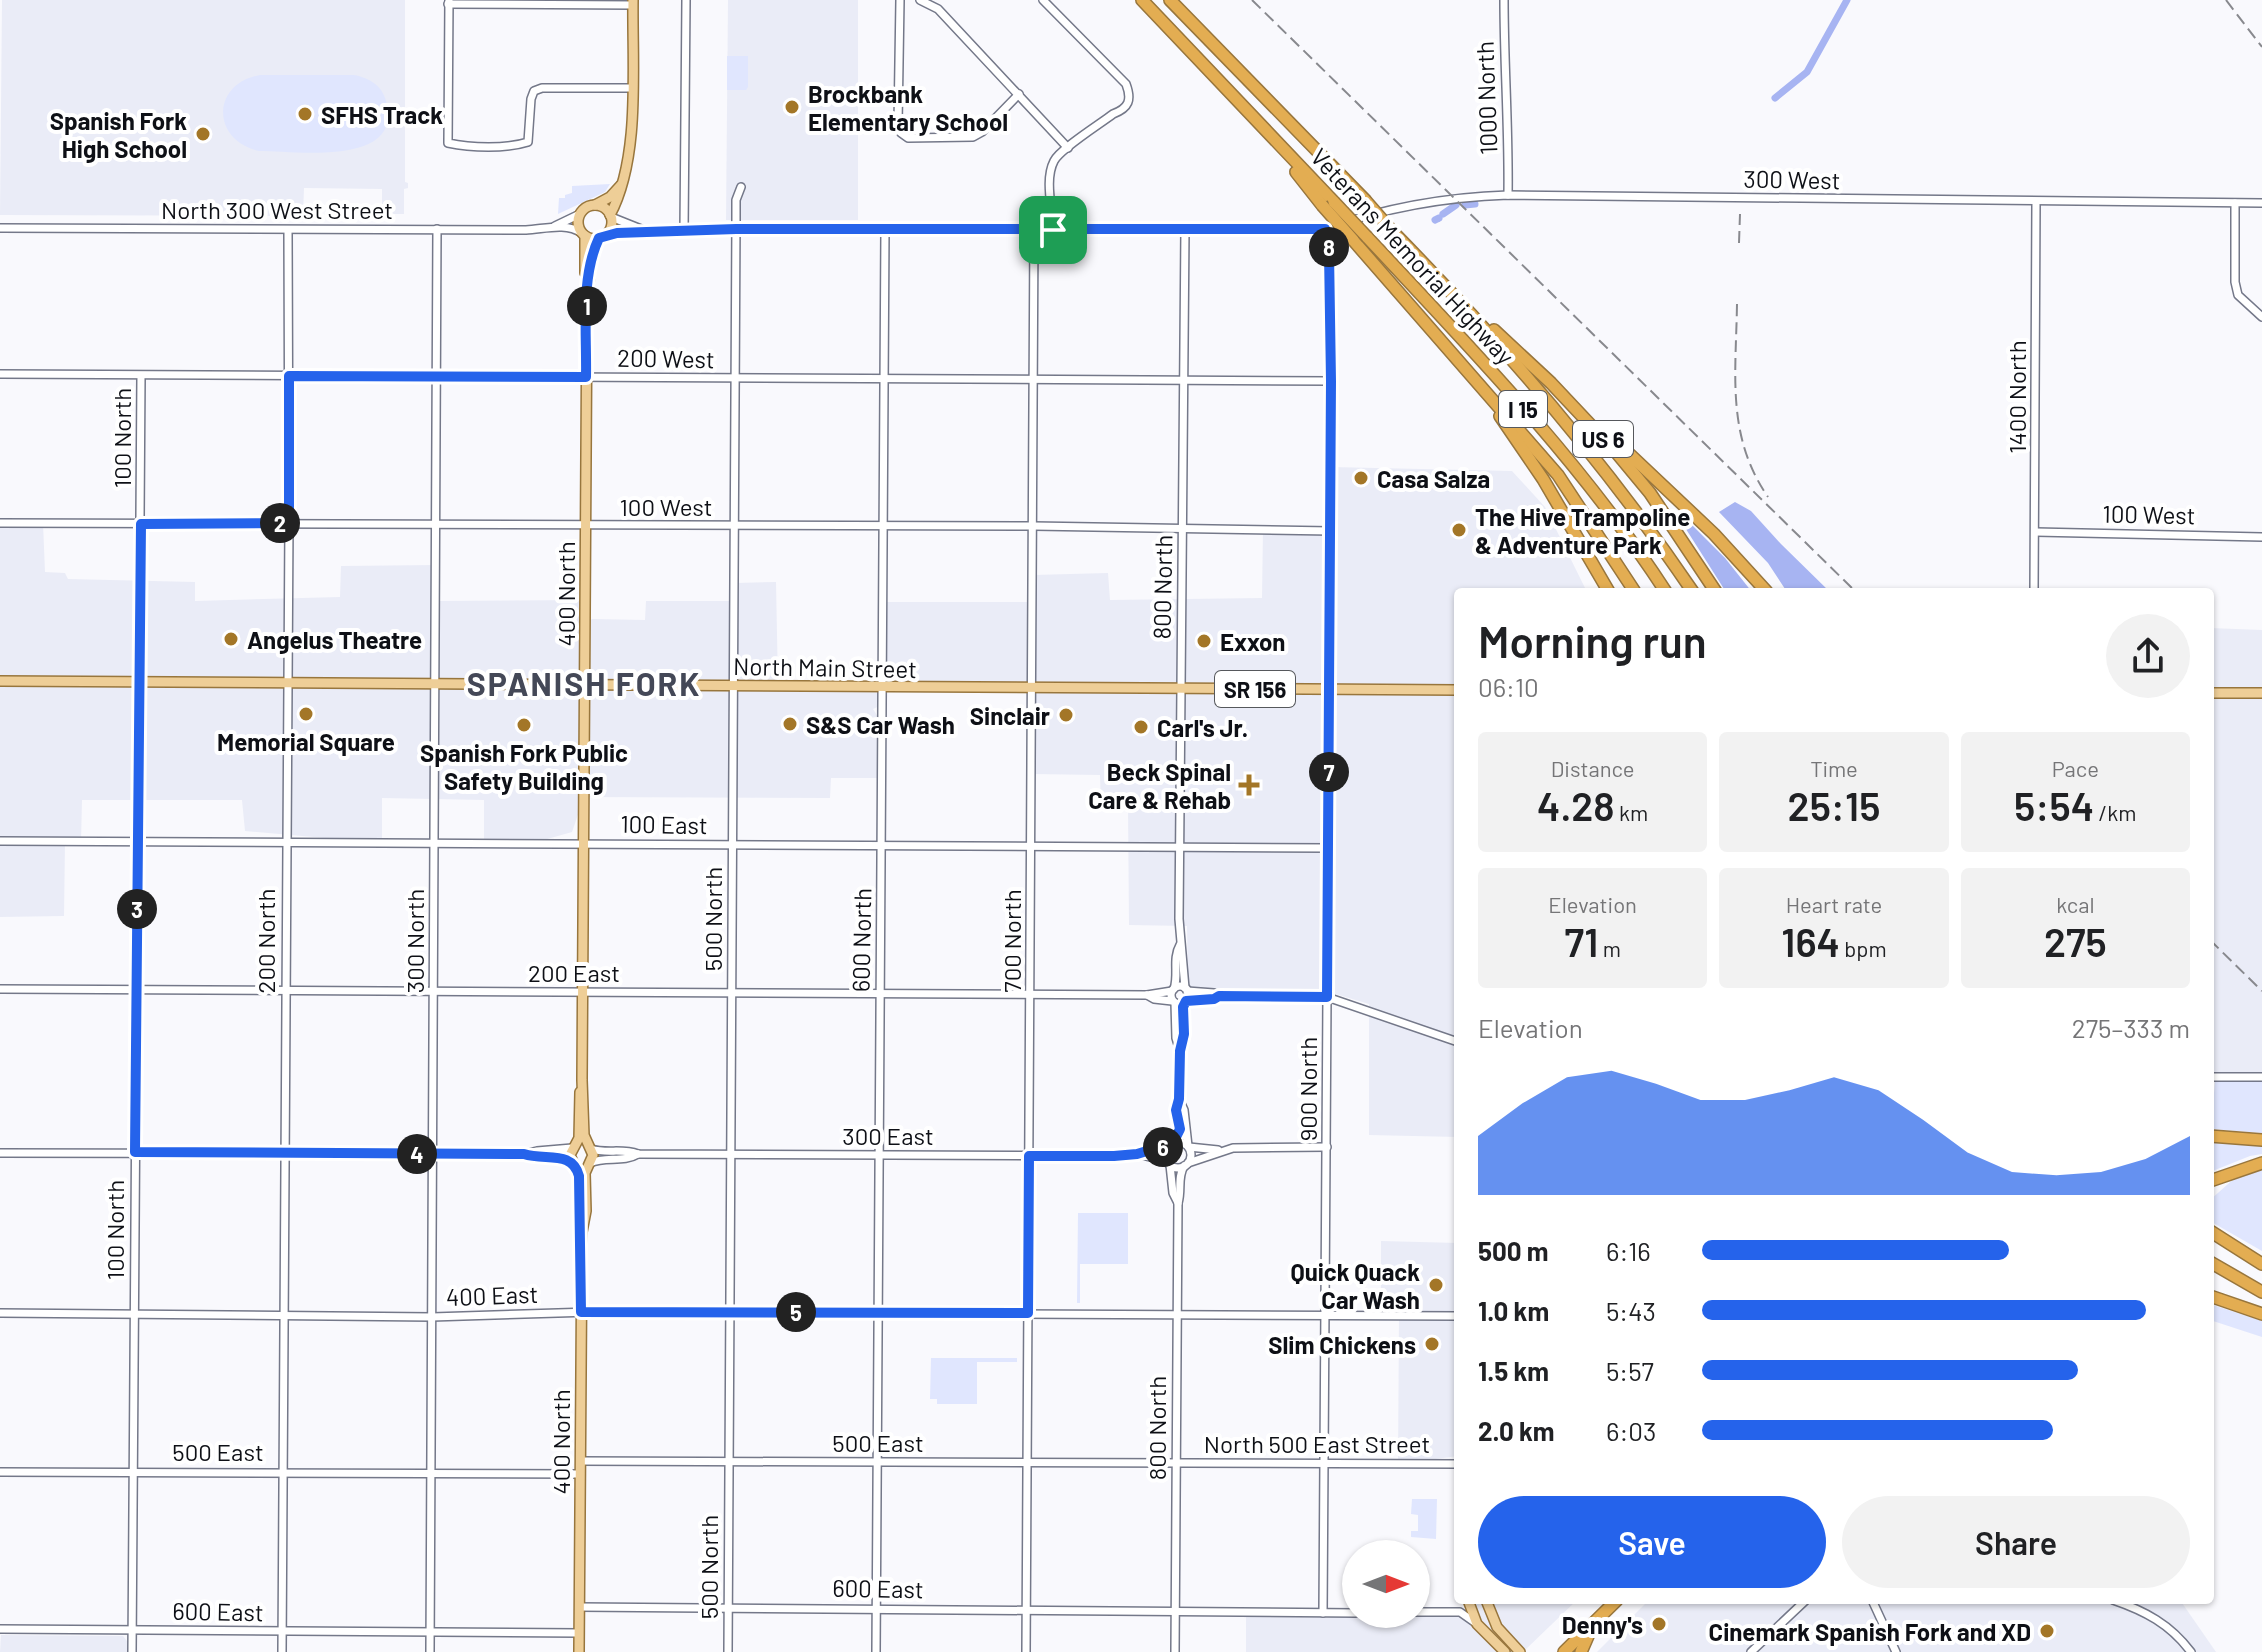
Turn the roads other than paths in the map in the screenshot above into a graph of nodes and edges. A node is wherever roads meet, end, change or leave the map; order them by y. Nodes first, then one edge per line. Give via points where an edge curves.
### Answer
1 (686, 0) edge
2 (900, 0) edge
3 (920, 0) edge
4 (1043, 0) edge
5 (1142, 0) edge
6 (1170, 0) edge
7 (1504, 0) edge
8 (448, 2) edge
9 (580, 2) edge
10 (633, 3) edge
11 (632, 88) junction
12 (1019, 94) junction
13 (1068, 148) junction
14 (625, 179) junction
15 (741, 187) dead end
16 (1508, 195) junction
17 (2036, 202) junction
18 (1328, 203) junction
19 (2235, 203) junction
20 (2262, 203) edge
21 (594, 205) junction
22 (580, 214) junction
23 (610, 216) junction
24 (553, 227) junction
25 (0, 228) edge
26 (437, 229) junction
27 (736, 229) junction
28 (885, 229) junction
29 (1185, 229) junction
30 (1325, 229) junction
31 (288, 230) junction
32 (647, 230) junction
33 (684, 230) junction
34 (1034, 230) junction
35 (1053, 230) junction
36 (583, 234) junction
37 (601, 237) junction
38 (587, 300) junction
39 (1466, 307) junction
40 (2262, 317) edge
41 (0, 374) edge
42 (141, 376) junction
43 (289, 376) junction
44 (437, 376) junction
45 (586, 377) junction
46 (736, 378) junction
47 (884, 378) junction
48 (1034, 380) junction
49 (1183, 380) junction
50 (1331, 381) junction
51 (1551, 383) junction
52 (1492, 402) junction
53 (0, 523) edge
54 (289, 523) junction
55 (141, 524) junction
56 (436, 525) junction
57 (585, 526) junction
58 (735, 526) junction
59 (883, 526) junction
60 (1034, 526) junction
61 (1182, 527) junction
62 (1331, 531) junction
63 (2036, 532) junction
64 (2262, 537) edge
65 (1607, 588) edge
66 (1632, 588) edge
67 (1663, 588) edge
68 (1690, 588) edge
69 (1713, 588) edge
70 (1763, 588) edge
71 (2034, 588) edge
72 (0, 681) edge
73 (140, 681) junction
74 (286, 683) junction
75 (435, 683) junction
76 (585, 686) junction
77 (734, 687) junction
78 (882, 688) junction
79 (1032, 689) junction
80 (1181, 689) junction
81 (1330, 690) junction
82 (1454, 690) edge
83 (2214, 693) edge
84 (2262, 693) edge
85 (0, 841) edge
86 (138, 842) junction
87 (286, 843) junction
88 (435, 843) junction
89 (584, 843) junction
90 (733, 844) junction
91 (882, 846) junction
92 (1031, 846) junction
93 (1180, 847) junction
94 (1328, 848) junction
95 (1180, 945) junction
96 (0, 989) edge
97 (136, 990) junction
98 (285, 990) junction
99 (434, 990) junction
100 (1173, 990) junction
101 (1186, 990) junction
102 (583, 991) junction
103 (732, 992) junction
104 (880, 993) junction
105 (1030, 994) junction
106 (1147, 995) junction
107 (1219, 996) junction
108 (1327, 997) junction
109 (1180, 1002) junction
110 (1454, 1041) edge
111 (2214, 1077) edge
112 (2262, 1077) edge
113 (582, 1080) junction
114 (1179, 1099) junction
115 (2214, 1136) edge
116 (2262, 1140) edge
117 (1171, 1144) junction
118 (1188, 1146) junction
119 (574, 1147) junction
120 (589, 1147) junction
121 (1327, 1147) junction
122 (1220, 1150) junction
123 (135, 1152) junction
124 (0, 1153) edge
125 (285, 1153) junction
126 (732, 1153) junction
127 (524, 1154) junction
128 (638, 1154) junction
129 (1137, 1154) junction
130 (433, 1155) junction
131 (879, 1155) junction
132 (1029, 1156) junction
133 (574, 1163) junction
134 (1169, 1163) junction
135 (2262, 1163) edge
136 (589, 1164) junction
137 (1186, 1165) junction
138 (2214, 1180) edge
139 (1178, 1203) junction
140 (582, 1232) junction
141 (2214, 1234) edge
142 (2214, 1264) edge
143 (2262, 1264) edge
144 (2262, 1292) edge
145 (2214, 1297) edge
146 (581, 1312) junction
147 (730, 1312) junction
148 (878, 1312) junction
149 (0, 1313) edge
150 (1028, 1313) junction
151 (1176, 1313) junction
152 (134, 1314) junction
153 (1325, 1314) junction
154 (2262, 1314) edge
155 (284, 1316) junction
156 (1454, 1316) edge
157 (432, 1317) junction
158 (580, 1461) junction
159 (728, 1461) junction
160 (877, 1462) junction
161 (1176, 1462) junction
162 (1027, 1463) junction
163 (1323, 1464) junction
164 (1454, 1464) edge
165 (283, 1471) junction
166 (0, 1472) edge
167 (133, 1472) junction
168 (432, 1474) junction
169 (580, 1474) junction
170 (1465, 1604) edge
171 (1470, 1604) edge
172 (1487, 1604) edge
173 (1613, 1604) edge
174 (1802, 1604) edge
175 (1874, 1604) edge
176 (2123, 1604) edge
177 (579, 1607) junction
178 (729, 1607) junction
179 (876, 1608) junction
180 (1027, 1610) junction
181 (1176, 1612) junction
182 (1430, 1612) edge
183 (1460, 1612) junction
184 (1323, 1613) junction
185 (1342, 1613) edge
186 (1477, 1624) junction
187 (1592, 1625) junction
188 (0, 1629) edge
189 (132, 1630) junction
190 (282, 1631) junction
191 (430, 1633) junction
192 (579, 1633) junction
193 (132, 1652) edge
194 (282, 1652) edge
195 (430, 1652) edge
196 (579, 1652) edge
197 (728, 1652) edge
198 (876, 1652) edge
199 (1026, 1652) edge
200 (1175, 1652) edge
201 (1505, 1652) edge
202 (1520, 1652) edge
203 (1564, 1652) edge
204 (1581, 1652) edge
205 (1751, 1652) edge
206 (1896, 1652) edge
207 (2191, 1652) edge

1 - 33 street
2 - 12 street via 901,133 908,138 973,137
3 - 12 street via 938,9
4 - 13 street via 1126,84 1130,96 1121,111
5 - 18 highway, Veterans Memorial Highway / I 15
6 - 39 highway, Veterans Memorial Highway / I 15, bridge
7 - 16 street, 1000 North
8 - 9 street
8 - 11 street via 448,143 528,142 531,99 542,88
9 - 10 street
10 - 11 main road
11 - 14 main road
12 - 13 street
13 - 35 street via 1053,162
14 - 21 main road via 610,197
14 - 23 main road
15 - 27 street, 500 North
16 - 17 street, 300 West
16 - 30 street, 300 West via 1412,205
17 - 19 street, 300 West
17 - 63 street, 1400 North
18 - 52 highway, bridge via 1353,240
18 - 67 highway, Veterans Memorial Highway / I 15, bridge via 1463,339 1566,459
19 - 20 street, 300 West
19 - 40 street via 2238,295
21 - 22 main road
21 - 23 main road
22 - 24 street
22 - 36 main road
23 - 32 street
23 - 37 main road via 610,228
24 - 26 street, North 300 West Street
24 - 36 street
25 - 31 street, North 300 West Street
26 - 31 street, North 300 West Street
26 - 44 street, 300 North
27 - 28 street
27 - 33 street
27 - 46 street, 500 North
28 - 34 street
28 - 47 street, 600 North
29 - 30 street
29 - 35 street
29 - 49 street, 800 North
30 - 50 street, 900 North
31 - 43 street, 200 North
32 - 33 street
32 - 37 street
34 - 35 street
34 - 48 street, 700 North
36 - 37 main road
36 - 38 main road, 400 North
37 - 38 main road, 400 North via 592,255
38 - 45 main road, 400 North
39 - 51 highway, US 6
39 - 68 highway, Veterans Memorial Highway / I 15 via 1602,466
41 - 42 street, 200 West
42 - 43 street, 200 West
42 - 55 street, 100 North
43 - 44 street, 200 West
43 - 54 street, 200 North
44 - 45 street, 200 West
44 - 56 street, 300 North
45 - 46 street, 200 West
45 - 57 main road, 400 North
46 - 47 street, 200 West
46 - 58 street, 500 North
47 - 48 street, 200 West
47 - 59 street, 600 North
48 - 49 street, 200 West
48 - 60 street, 700 North
49 - 50 street, 200 West
49 - 61 street, 800 North
50 - 62 street, 900 North
51 - 69 highway, US 6 via 1650,493
51 - 70 highway via 1714,534
52 - 65 highway
52 - 66 highway via 1558,475
53 - 55 street, 100 West
54 - 55 street, 100 West
54 - 56 street, 100 West
54 - 74 street, 200 North
55 - 73 street, 100 North
56 - 57 street, 100 West
56 - 75 street, 300 North
57 - 58 street, 100 West
57 - 76 main road, 400 North
58 - 59 street, 100 West
58 - 77 street, 500 North
59 - 60 street, 100 West
59 - 78 street, 600 North
60 - 61 street, 100 West
60 - 79 street, 700 North
61 - 62 street, 100 West
61 - 80 street, 800 North
62 - 81 street, 900 North
63 - 64 street, 100 West
63 - 71 street, 1400 North
72 - 73 main road, North Main Street / SR 156
73 - 74 main road, North Main Street / SR 156
73 - 86 street, 100 North
74 - 75 main road, North Main Street / SR 156
74 - 87 street, 200 North
75 - 76 main road, North Main Street / SR 156
75 - 88 street, 300 North
76 - 77 main road, North Main Street / SR 156
76 - 89 main road, 400 North
77 - 78 main road, North Main Street / SR 156
77 - 90 street, 500 North
78 - 79 main road, North Main Street / SR 156
78 - 91 street, 600 North
79 - 80 main road, North Main Street / SR 156
79 - 92 street, 700 North
80 - 81 main road, North Main Street / SR 156
80 - 93 street, 800 North
81 - 82 main road, North Main Street / SR 156
81 - 94 street, 900 North
83 - 84 main road
85 - 86 street, 100 East
86 - 87 street, 100 East
86 - 97 street, 100 North
87 - 88 street, 100 East
87 - 98 street, 200 North
88 - 89 street, 100 East
88 - 99 street, 300 North
89 - 90 street, 100 East
89 - 102 main road, 400 North
90 - 91 street, 100 East
90 - 103 street, 500 North
91 - 92 street, 100 East
91 - 104 street, 600 North
92 - 93 street, 100 East
92 - 105 street, 700 North
93 - 94 street, 100 East
93 - 95 street, 800 North
94 - 108 street, 900 North
95 - 100 street, 800 North
95 - 101 street, 800 North
96 - 97 street, 200 East
97 - 98 street, 200 East
97 - 123 street, 100 North
98 - 99 street, 200 East
98 - 125 street, 200 North
99 - 102 street, 200 East
99 - 130 street, 300 North
100 - 101 street, 200 East
100 - 106 street, 200 East
100 - 109 street, 800 North
101 - 107 street, 200 East
101 - 109 street, 800 North
102 - 103 street, 200 East
102 - 113 main road, 400 North
103 - 104 street, 200 East
103 - 126 street, 500 North
104 - 105 street, 200 East
104 - 131 street, 600 North
105 - 106 street, 200 East
105 - 132 street, 700 North
106 - 109 street, 200 East
107 - 108 street, 200 East
107 - 109 street, 200 East
108 - 110 street, 200 East
108 - 121 street, 900 North
109 - 114 street
111 - 112 street
113 - 119 main road, 400 North
113 - 120 main road, 400 North
114 - 117 street via 1180,1129
114 - 118 street
115 - 116 highway
117 - 118 street
117 - 129 street, 300 East
117 - 134 street via 1165,1153
118 - 122 street
118 - 137 street via 1191,1157
119 - 120 main road
119 - 127 street
119 - 133 main road
120 - 128 street, 300 East
120 - 136 main road
121 - 122 street
121 - 153 street, 900 North
122 - 137 street
123 - 124 street
123 - 125 street
123 - 152 street, 100 North
125 - 130 street
125 - 155 street, 200 North
126 - 128 street, 300 East
126 - 131 street, 300 East
126 - 147 street, 500 North
127 - 130 street
127 - 133 street
128 - 136 street, 300 East
129 - 132 street, 300 East
129 - 134 street, 300 East
130 - 157 street, 300 North
131 - 132 street, 300 East
131 - 148 street, 600 North
132 - 150 street, 700 North
133 - 136 main road
133 - 140 main road, 400 North
134 - 137 street via 1177,1168
134 - 139 street, 800 North
135 - 138 highway
136 - 140 main road, 400 North
137 - 139 street, 800 North
139 - 151 street, 800 North
140 - 146 main road, 400 North
141 - 143 highway
142 - 144 highway
145 - 154 highway
146 - 147 street, 400 East
146 - 157 street, 400 East
146 - 158 main road, 400 North
147 - 148 street, 400 East
147 - 159 street, 500 North
148 - 150 street, 400 East
148 - 160 street, 600 North
149 - 152 street, 400 East
150 - 151 street, 400 East
150 - 162 street, 700 North
151 - 153 street, 400 East
151 - 161 street, 800 North
152 - 155 street, 400 East
152 - 167 street, 100 North
153 - 156 street, 400 East
153 - 163 street, 900 North
155 - 157 street, 400 East
155 - 165 street, 200 North
157 - 168 street, 300 North
158 - 159 street, 500 East
158 - 169 main road, 400 North
159 - 160 street, 500 East
159 - 178 street, 500 North
160 - 162 street, 500 East
160 - 179 street, 600 North
161 - 162 street, 500 East
161 - 163 street, North 500 East Street
161 - 181 street, 800 North
162 - 180 street, 700 North
163 - 164 street, North 500 East Street
163 - 184 street, 900 North
165 - 167 street, 500 East
165 - 168 street, 500 East
165 - 190 street, 200 North
166 - 167 street, 500 East
167 - 189 street, 100 North
168 - 169 street, 500 East
168 - 191 street, 300 North
169 - 177 main road, 400 North
170 - 183 street
171 - 186 main road
172 - 202 main road via 1497,1627
173 - 187 highway
174 - 205 street
175 - 206 street
176 - 207 street via 2152,1616
177 - 178 street, 600 East
177 - 192 main road, 400 North
178 - 179 street, 600 East
178 - 197 street, 500 North
179 - 180 street, 600 East
179 - 198 street, 600 North
180 - 181 street, 600 East
180 - 199 street, 700 North
181 - 184 street, 600 East
181 - 200 street, 800 North
182 - 183 street
183 - 186 street
184 - 185 street, 600 East
186 - 201 main road
187 - 203 highway
187 - 204 highway
188 - 189 street, 600 East
189 - 190 street, 600 East
189 - 193 street, 100 North
190 - 191 street, 600 East
190 - 194 street, 200 North
191 - 192 street, 600 East
191 - 195 street, 300 North
192 - 196 main road, 400 North

